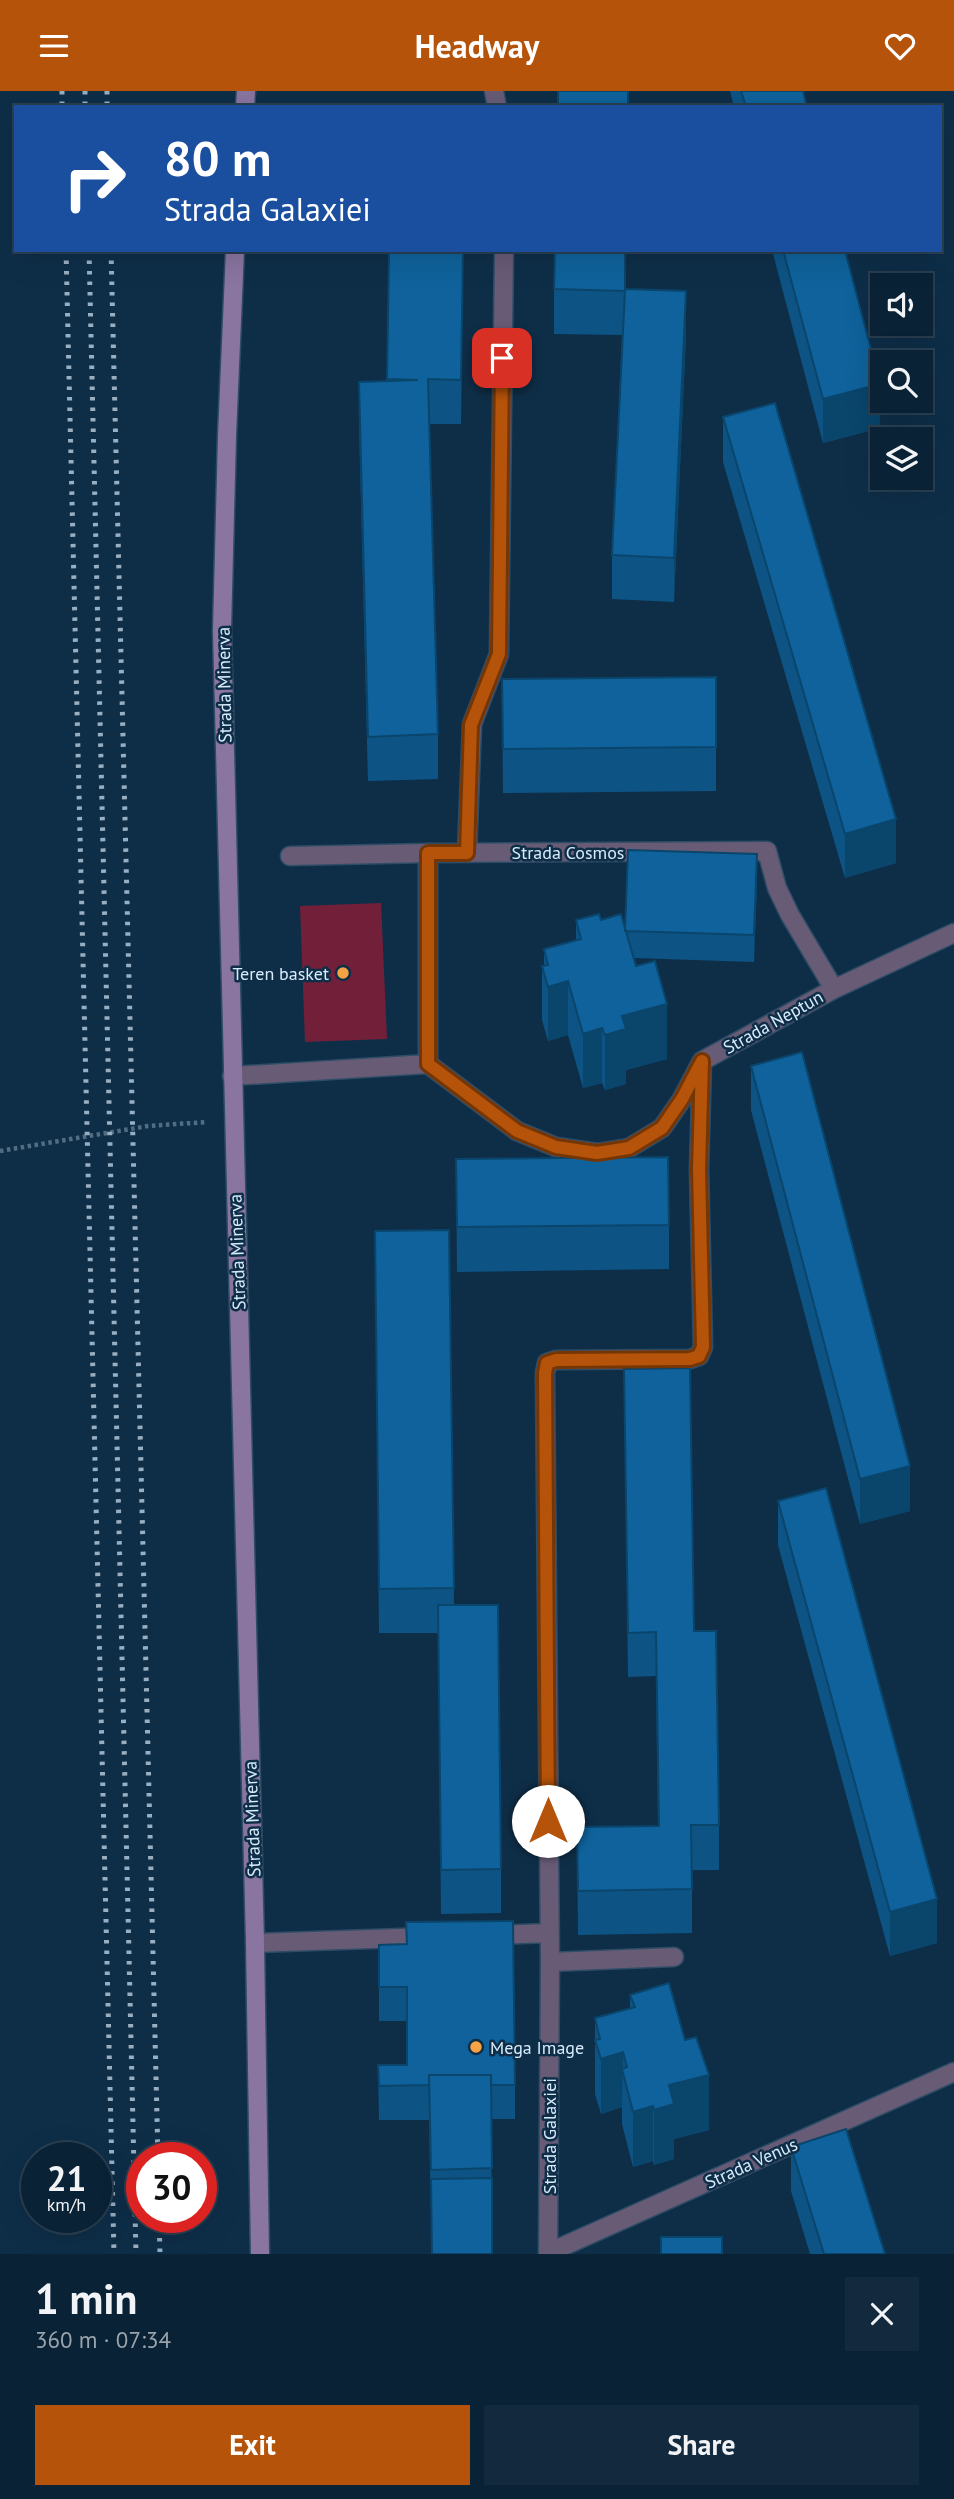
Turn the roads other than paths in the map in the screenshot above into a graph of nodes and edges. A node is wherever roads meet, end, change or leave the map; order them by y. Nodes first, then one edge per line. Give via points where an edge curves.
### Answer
1 (235, 252) edge
2 (504, 252) edge
3 (428, 853) junction
4 (467, 853) junction
5 (290, 856) dead end
6 (954, 933) edge
7 (834, 989) junction
8 (702, 1061) junction
9 (428, 1064) junction
10 (232, 1076) junction
11 (549, 1933) junction
12 (255, 1943) junction
13 (674, 1957) dead end
14 (550, 1962) junction
15 (954, 2072) edge
16 (260, 2254) edge
17 (548, 2254) edge

1 - 10 street, Strada Minerva via 222,630
2 - 4 street via 499,654 471,725
3 - 4 street, Strada Cosmos
3 - 5 street, Strada Cosmos
3 - 9 street
4 - 7 street, Strada Cosmos via 767,851 790,915
6 - 7 street, Strada Neptun
7 - 8 street, Strada Neptun
8 - 9 street, Strada Neptun via 662,1128 629,1148 597,1153 556,1147 517,1131
8 - 11 street, Strada Galaxiei via 703,1347 699,1356 556,1360 547,1363 545,1373
9 - 10 street
10 - 12 street, Strada Minerva
11 - 12 street
11 - 14 street, Strada Galaxiei
12 - 16 street, Strada Minerva
13 - 14 street
14 - 17 street, Strada Galaxiei
15 - 17 street, Strada Venus

